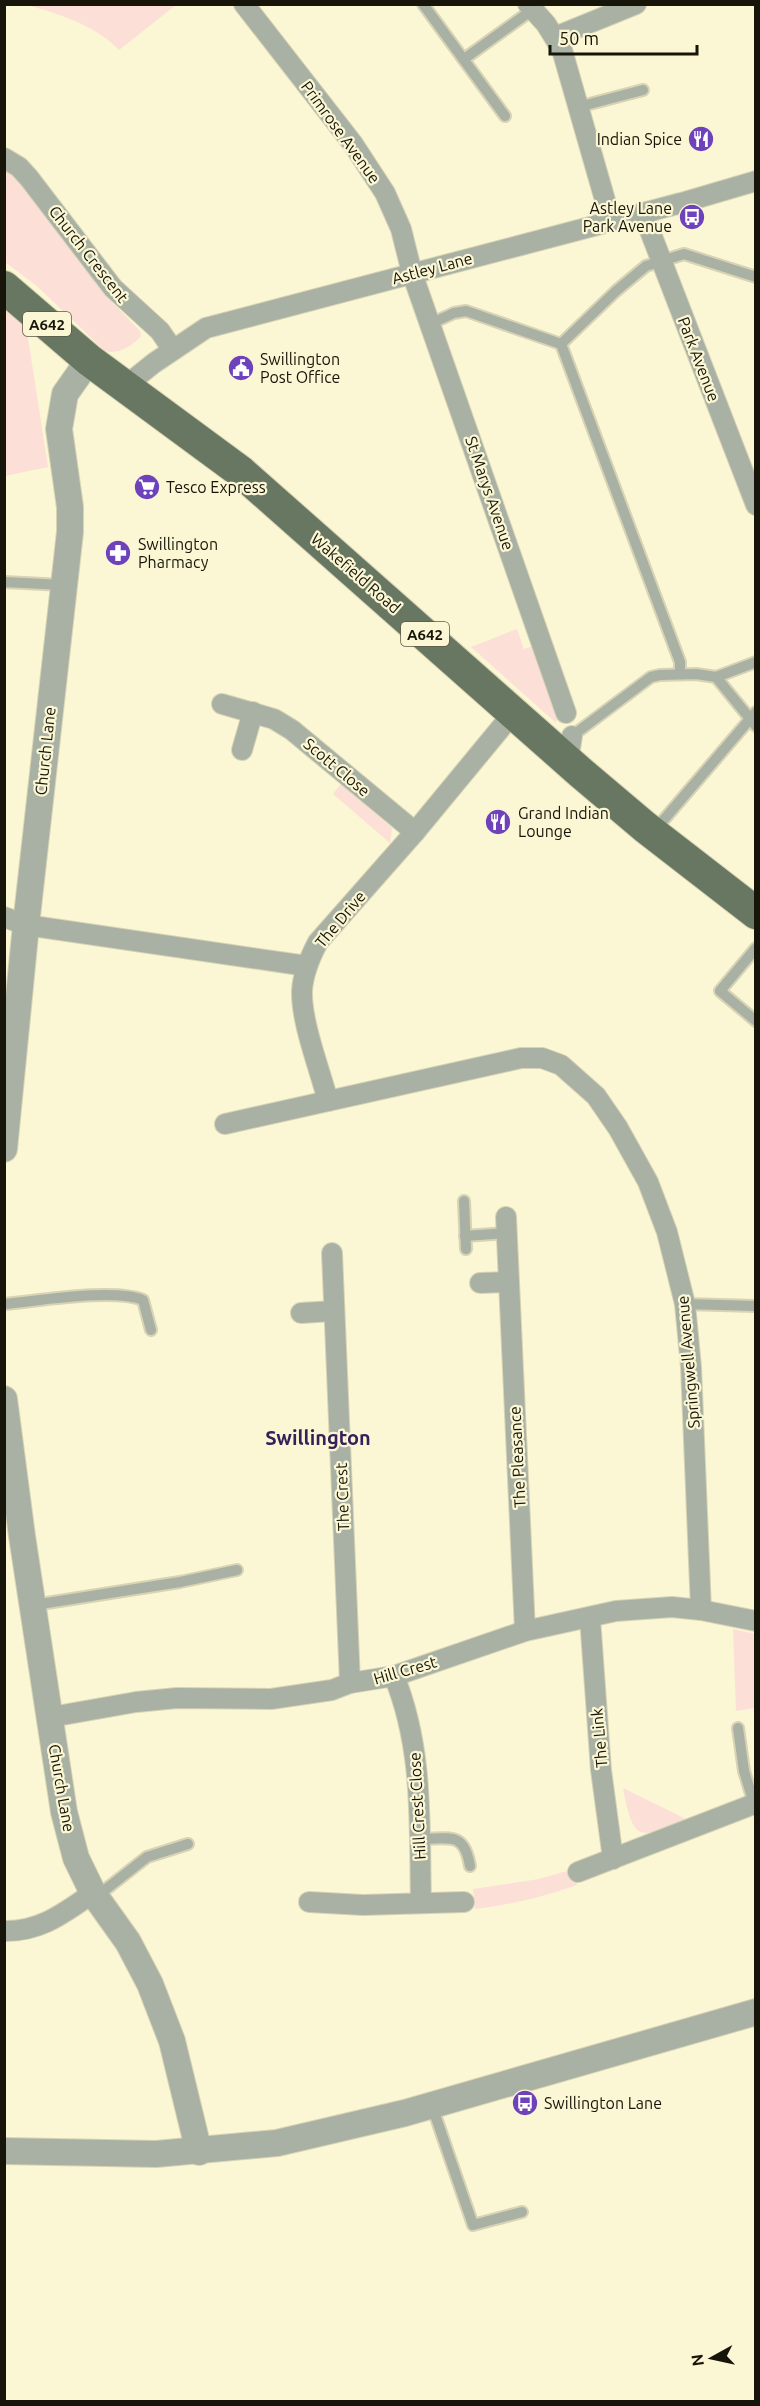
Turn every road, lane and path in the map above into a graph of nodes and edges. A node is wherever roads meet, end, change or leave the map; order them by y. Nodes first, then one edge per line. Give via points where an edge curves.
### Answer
1 (244, 4) edge
2 (423, 4) edge
3 (636, 4) edge
4 (530, 7) edge
5 (555, 37) junction
6 (464, 58) junction
7 (643, 90) dead end
8 (578, 107) junction
9 (505, 116) dead end
10 (4, 158) edge
11 (756, 181) edge
12 (643, 213) junction
13 (611, 221) junction
14 (662, 262) junction
15 (412, 273) junction
16 (756, 277) edge
17 (4, 288) edge
18 (430, 324) junction
19 (561, 344) junction
20 (173, 350) junction
21 (89, 360) junction
22 (124, 387) junction
23 (756, 505) edge
24 (4, 582) edge
25 (63, 585) junction
26 (756, 662) edge
27 (680, 674) junction
28 (716, 677) junction
29 (222, 704) dead end
30 (253, 712) junction
31 (514, 712) junction
32 (566, 714) dead end
33 (753, 719) edge
34 (570, 749) junction
35 (242, 750) dead end
36 (415, 832) junction
37 (653, 833) junction
38 (756, 914) edge
39 (15, 921) edge
40 (756, 948) edge
41 (307, 966) junction
42 (756, 1021) edge
43 (328, 1101) junction
44 (6, 1120) edge
45 (225, 1124) dead end
46 (4, 1149) edge
47 (464, 1201) dead end
48 (507, 1225) joint
49 (465, 1236) junction
50 (466, 1249) dead end
51 (332, 1253) dead end
52 (508, 1282) junction
53 (480, 1283) dead end
54 (4, 1304) edge
55 (685, 1304) junction
56 (756, 1306) edge
57 (334, 1311) junction
58 (301, 1313) dead end
59 (151, 1330) dead end
60 (4, 1399) edge
61 (13, 1537) edge
62 (237, 1570) dead end
63 (34, 1605) junction
64 (701, 1610) junction
65 (590, 1618) junction
66 (756, 1621) edge
67 (525, 1631) junction
68 (394, 1676) junction
69 (350, 1683) junction
70 (51, 1717) junction
71 (738, 1728) dead end
72 (755, 1806) edge
73 (420, 1839) junction
74 (188, 1844) dead end
75 (613, 1859) junction
76 (470, 1866) dead end
77 (578, 1872) dead end
78 (95, 1895) junction
79 (309, 1902) dead end
80 (421, 1902) junction
81 (464, 1902) dead end
82 (4, 1931) edge
83 (756, 2012) edge
84 (432, 2105) junction
85 (4, 2151) edge
86 (199, 2152) junction
87 (522, 2212) dead end

1 - 15 street, Primrose Avenue via 353,144 385,193 401,229
2 - 6 lane
3 - 5 street
4 - 5 street
4 - 6 lane
5 - 8 street
6 - 9 lane
7 - 8 lane
8 - 13 street
10 - 20 street, Church Crescent via 29,177 113,288 160,332
11 - 12 street, Astley Lane
12 - 13 street, Astley Lane
12 - 14 street, Park Avenue
13 - 15 street, Astley Lane
14 - 16 lane via 684,254
14 - 19 lane via 646,266
14 - 23 street, Park Avenue
15 - 18 street, St Marys Avenue
15 - 20 street, Astley Lane via 206,328
17 - 21 main road, Wakefield Road / A642
18 - 19 lane via 466,311
18 - 32 street, St Marys Avenue
19 - 27 lane via 680,662
20 - 22 street, Astley Lane
21 - 22 main road, Wakefield Road / A642
21 - 25 street, Church Lane via 65,394 59,429 70,507
22 - 31 main road, Wakefield Road / A642 via 241,472
24 - 25 lane
25 - 39 street, Church Lane
26 - 28 lane
27 - 28 lane
27 - 34 lane via 651,677
28 - 33 lane
29 - 30 street, Scott Close
30 - 35 street
30 - 36 street, Scott Close via 292,730
31 - 34 main road, Wakefield Road / A642
31 - 36 street, The Drive
33 - 37 lane
34 - 37 main road, Wakefield Road / A642
36 - 41 street, The Drive via 318,942
37 - 38 main road, Wakefield Road / A642
39 - 41 street, The Drive
39 - 44 street, Church Lane
40 - 42 lane via 720,991
41 - 43 street via 303,1006
43 - 45 street, Springwell Avenue
43 - 55 street, Springwell Avenue via 521,1058 542,1058 561,1065 596,1096 648,1182 667,1232
44 - 46 street, Church Lane
47 - 49 lane
48 - 49 lane
48 - 52 street, The Pleasance
49 - 50 lane
51 - 57 street, The Crest
52 - 53 street
52 - 67 street, The Pleasance
54 - 59 lane via 132,1296 143,1300
55 - 56 lane
55 - 64 street, Springwell Avenue
57 - 58 street
57 - 69 street, The Crest
60 - 61 street, Church Lane
61 - 63 street, Church Lane
62 - 63 lane
63 - 70 street, Church Lane
64 - 65 street, Hill Crest via 672,1607 616,1611
64 - 66 street, Hill Crest
65 - 67 street, Hill Crest
65 - 75 street, The Link via 601,1770
67 - 68 street, Hill Crest
68 - 69 street, Hill Crest
68 - 73 street, Hill Crest Close via 415,1748
69 - 70 street, Hill Crest via 332,1690 272,1699 177,1698
70 - 78 street, Church Lane via 64,1812 76,1858
71 - 72 lane via 744,1772
72 - 75 street
73 - 76 lane via 462,1842
73 - 80 street, Hill Crest Close
74 - 78 lane via 147,1857
75 - 77 street
78 - 82 street via 38,1927
78 - 86 street, Church Lane via 128,1942 150,1984 172,2041
79 - 80 street
80 - 81 street
83 - 84 street
84 - 86 street via 277,2143
84 - 87 lane via 474,2225
85 - 86 street

